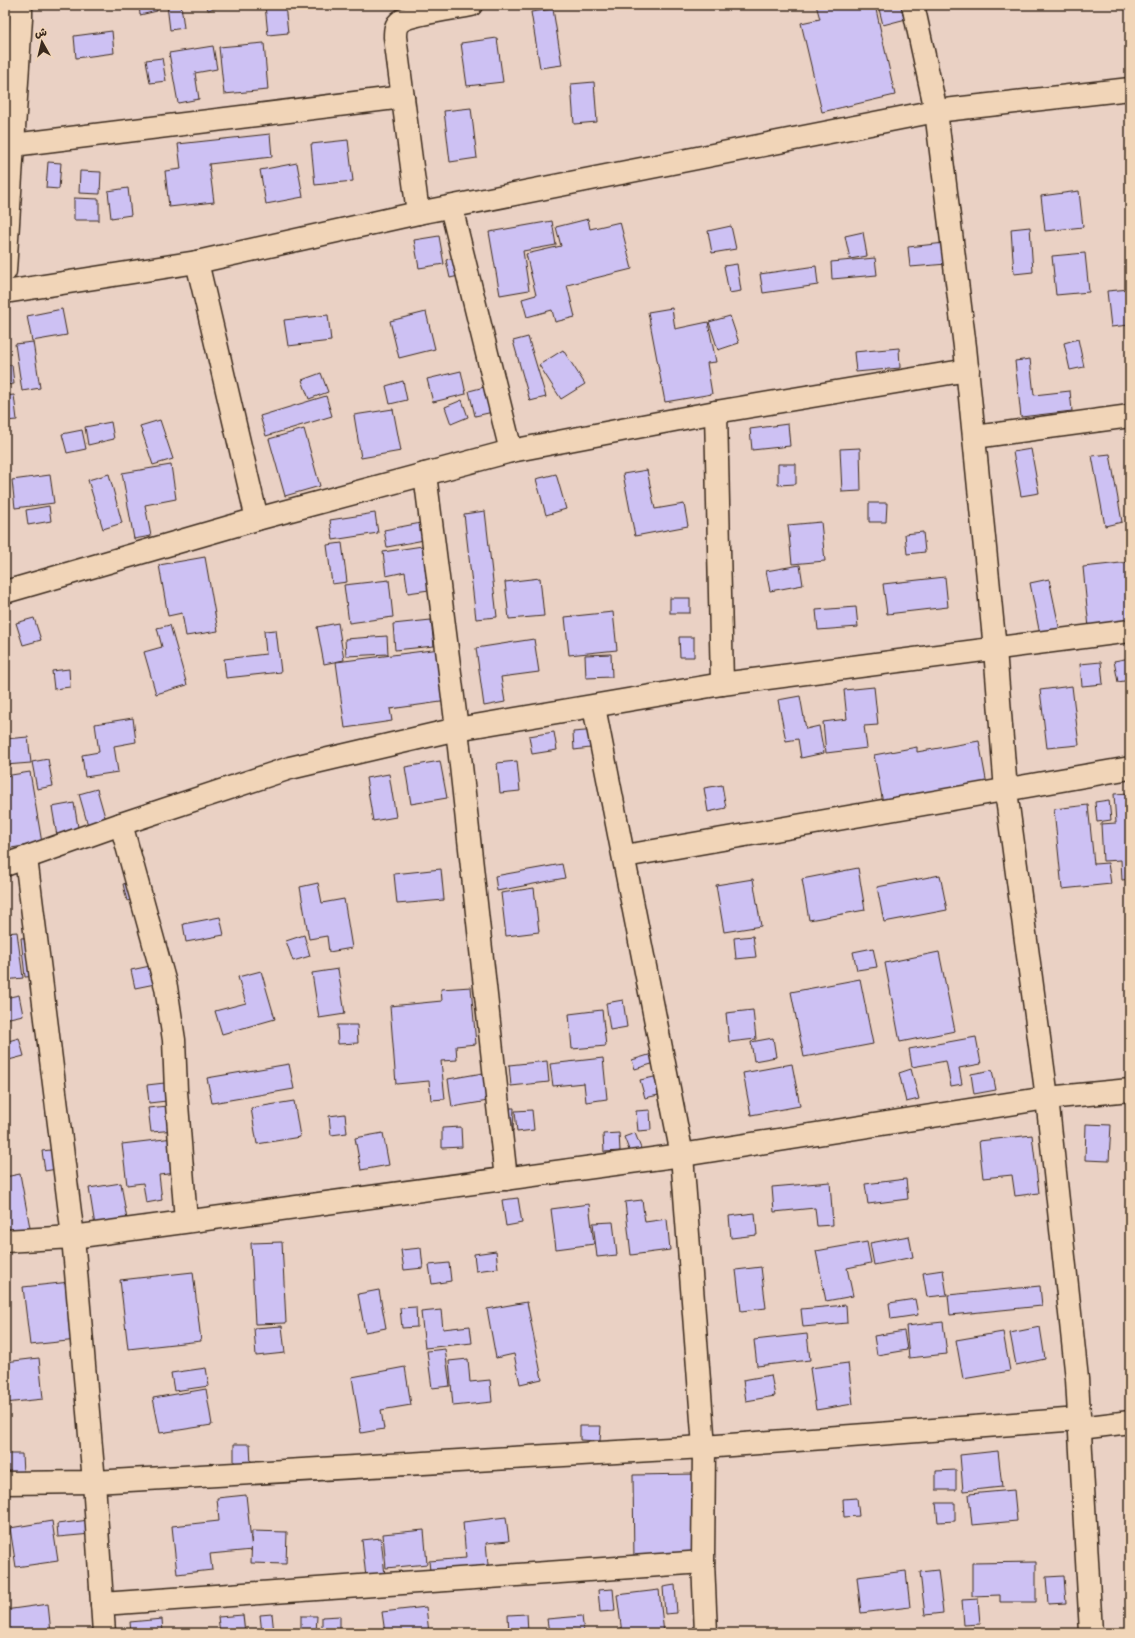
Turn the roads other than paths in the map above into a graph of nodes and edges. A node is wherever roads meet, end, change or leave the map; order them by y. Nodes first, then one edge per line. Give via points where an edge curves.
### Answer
1 (21, 5) edge
2 (471, 5) edge
3 (913, 5) edge
4 (1130, 89) edge
5 (404, 97) junction
6 (936, 111) junction
7 (10, 145) edge
8 (451, 207) junction
9 (418, 213) junction
10 (197, 262) junction
11 (5, 271) edge
12 (5, 292) edge
13 (968, 370) junction
14 (716, 412) junction
15 (1130, 416) edge
16 (975, 436) junction
17 (511, 451) junction
18 (426, 474) junction
19 (257, 519) junction
20 (5, 592) edge
21 (1130, 631) edge
22 (995, 649) junction
23 (722, 684) junction
24 (594, 707) junction
25 (457, 729) junction
26 (1130, 768) edge
27 (1006, 791) junction
28 (122, 824) junction
29 (624, 856) junction
30 (26, 858) junction
31 (5, 865) edge
32 (1130, 1090) edge
33 (1047, 1098) junction
34 (682, 1155) junction
35 (506, 1179) junction
36 (186, 1221) junction
37 (73, 1237) junction
38 (5, 1241) edge
39 (1130, 1422) edge
40 (1080, 1424) junction
41 (704, 1447) junction
42 (94, 1482) junction
43 (5, 1483) edge
44 (704, 1562) junction
45 (102, 1604) junction
46 (104, 1633) edge
47 (706, 1633) edge
48 (1091, 1633) edge

1 - 7 street
2 - 5 street via 413,16 402,20 396,26 395,37
3 - 6 street
4 - 6 street
5 - 7 street
5 - 9 street
6 - 8 street
6 - 13 street
7 - 11 street
8 - 9 street
8 - 17 street
9 - 10 street
10 - 12 street
10 - 19 street
13 - 14 street
13 - 16 street
14 - 17 street
14 - 23 street
15 - 16 street
16 - 22 street
17 - 18 street
18 - 19 street
18 - 25 street
19 - 20 street
21 - 22 street
22 - 23 street
22 - 27 street
23 - 24 street
24 - 25 street
24 - 29 street
25 - 28 street via 290,768
25 - 35 street
26 - 27 street
27 - 29 street
27 - 33 street
28 - 30 street
28 - 36 street via 166,987 174,1040
29 - 34 street
30 - 31 street
30 - 37 street
32 - 33 street
33 - 34 street
33 - 40 street via 1077,1371
34 - 35 street
34 - 41 street
35 - 36 street
36 - 37 street
37 - 38 street
37 - 42 street
39 - 40 street
40 - 41 street
40 - 48 street
41 - 42 street
41 - 44 street
42 - 43 street
42 - 45 street
44 - 45 street
44 - 47 street
45 - 46 street

